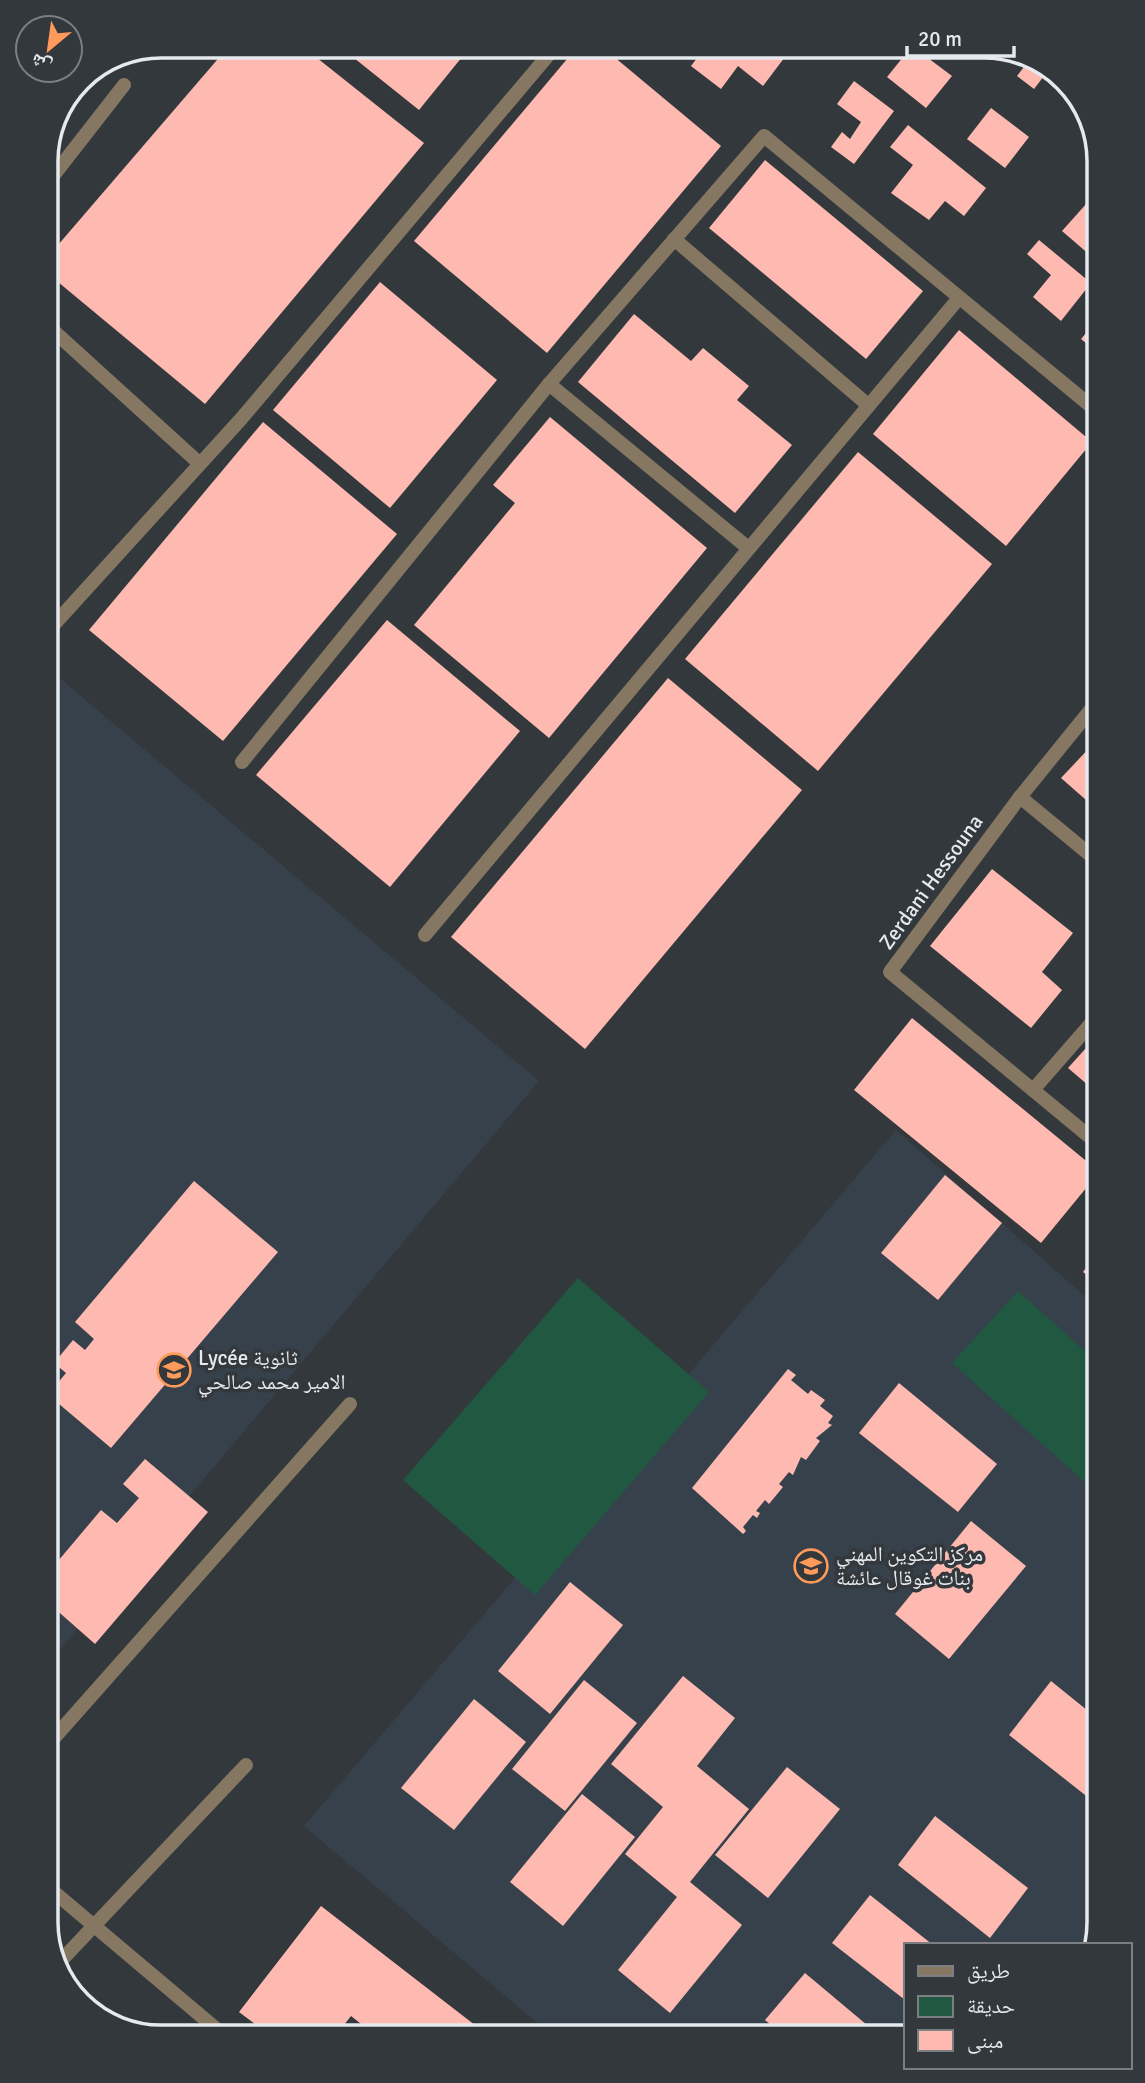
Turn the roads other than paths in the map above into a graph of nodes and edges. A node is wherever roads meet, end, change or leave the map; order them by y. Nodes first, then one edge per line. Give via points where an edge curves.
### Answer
1 (546, 58) edge
2 (124, 85) dead end
3 (58, 170) edge
4 (674, 239) junction
5 (959, 298) junction
6 (58, 335) edge
7 (549, 384) junction
8 (1087, 403) edge
9 (868, 405) junction
10 (199, 463) junction
11 (747, 547) junction
12 (58, 620) edge
13 (1087, 716) edge
14 (242, 762) dead end
15 (1020, 797) junction
16 (1087, 852) edge
17 (425, 935) dead end
18 (1087, 1028) edge
19 (1033, 1090) junction
20 (1087, 1135) edge
21 (351, 1404) dead end
22 (58, 1733) edge
23 (246, 1765) dead end
24 (58, 1895) edge
25 (94, 1926) junction
26 (65, 1957) edge
27 (213, 2025) edge

1 - 10 street
2 - 3 street
4 - 5 street via 764,136
4 - 7 street
4 - 9 street
5 - 8 street
5 - 9 street
6 - 10 street
7 - 11 street
7 - 14 street
9 - 11 street
10 - 12 street
11 - 17 street
13 - 15 street, Zerdani Hessouna
15 - 16 street
15 - 19 street, Zerdani Hessouna via 890,972
18 - 19 street
19 - 20 street, Zerdani Hessouna
21 - 22 street
23 - 25 street
24 - 25 street
25 - 26 street
25 - 27 street

